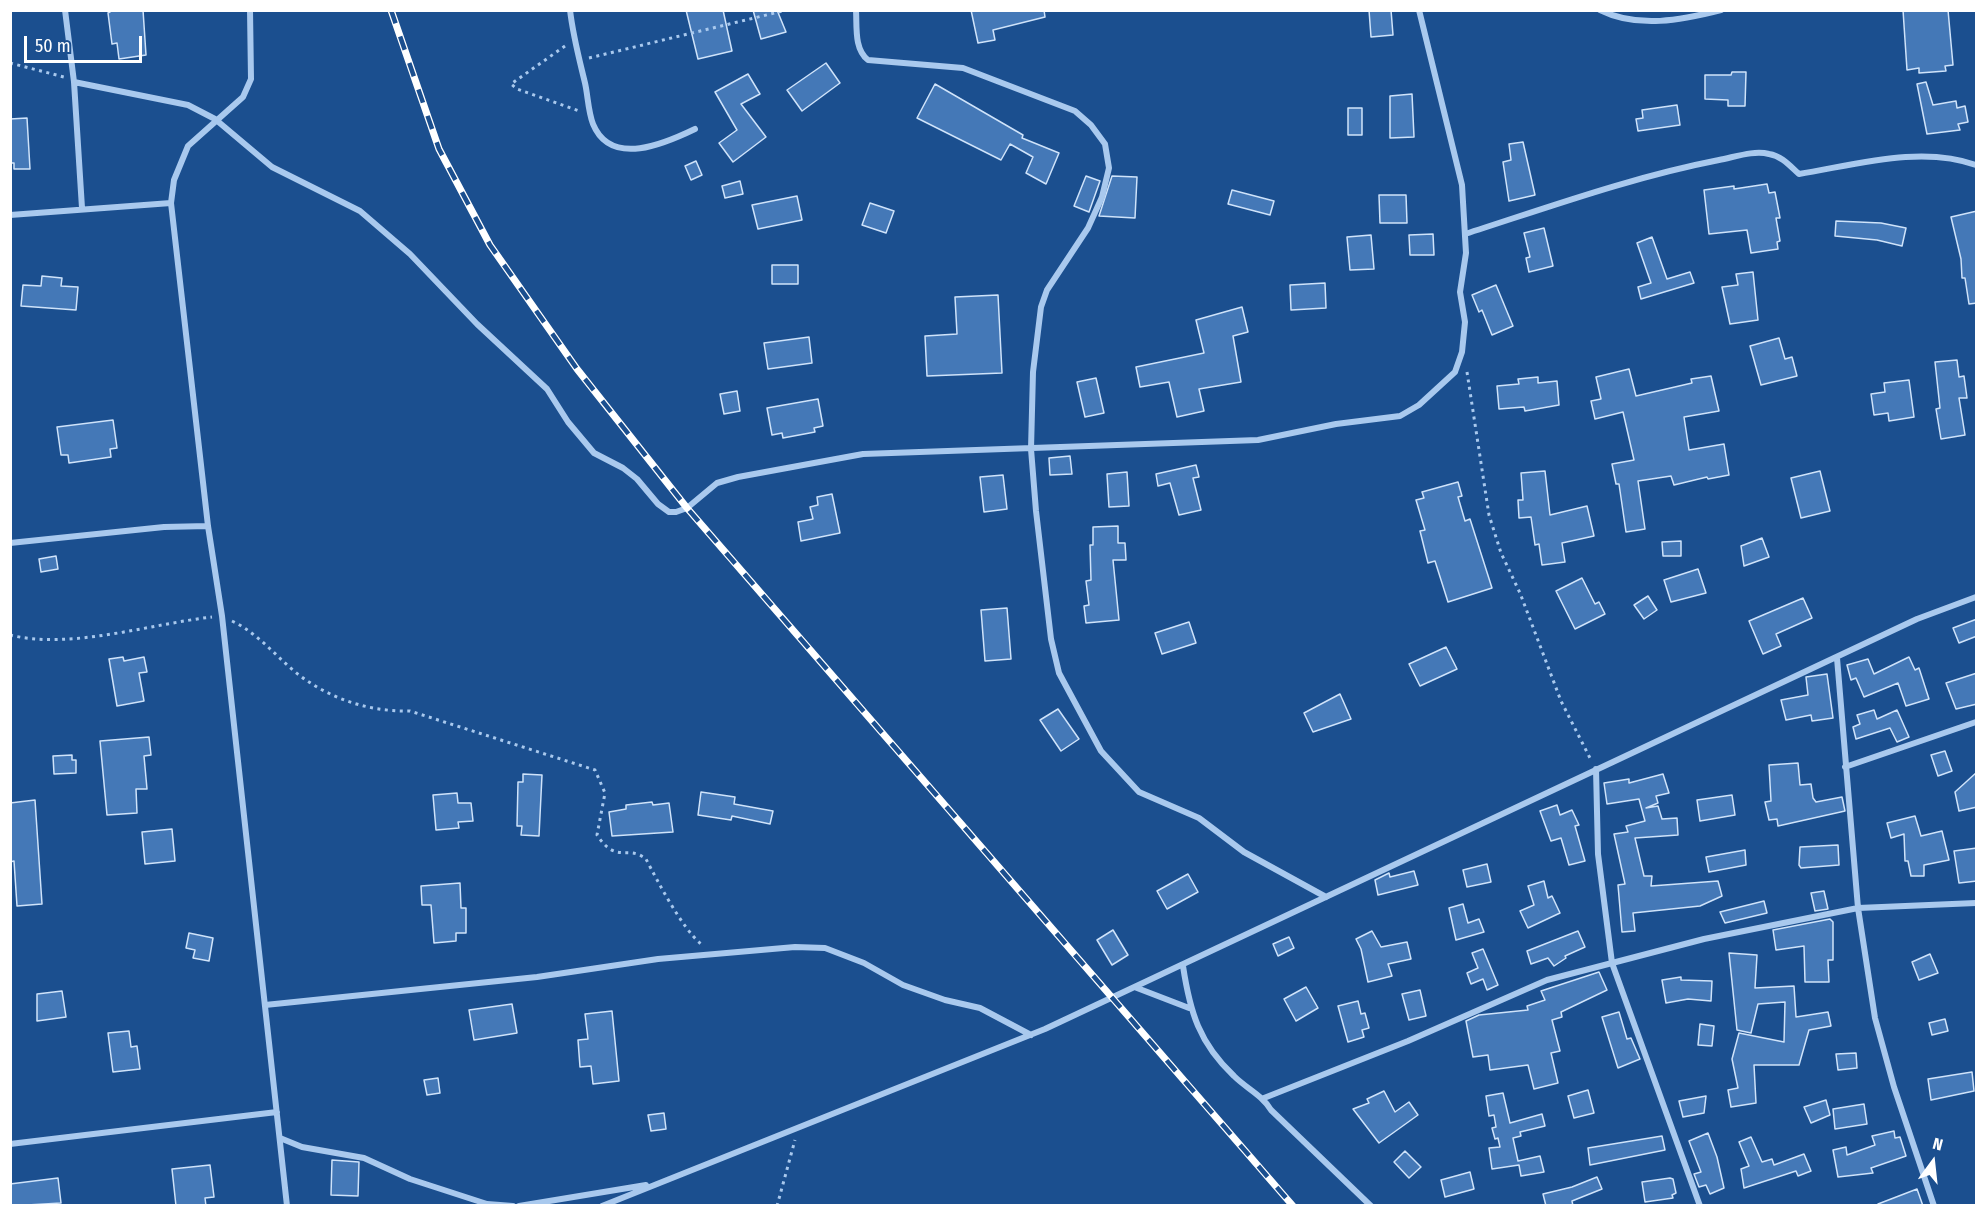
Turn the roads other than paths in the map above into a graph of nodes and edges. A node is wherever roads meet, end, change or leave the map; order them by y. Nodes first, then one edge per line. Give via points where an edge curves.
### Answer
1 (65, 10) edge
2 (250, 10) edge
3 (570, 10) edge
4 (856, 10) edge
5 (1419, 10) edge
6 (1600, 10) edge
7 (1721, 10) edge
8 (1711, 12) edge
9 (74, 82) junction
10 (215, 119) junction
11 (695, 129) dead end
12 (1977, 165) edge
13 (171, 203) junction
14 (82, 208) junction
15 (10, 215) edge
16 (1465, 234) junction
17 (1031, 449) junction
18 (208, 526) junction
19 (10, 543) edge
20 (1977, 597) edge
21 (1837, 658) junction
22 (1977, 722) edge
23 (1845, 767) junction
24 (1596, 769) junction
25 (1326, 897) junction
26 (1977, 903) edge
27 (1858, 908) junction
28 (1612, 963) junction
29 (1182, 966) junction
30 (1137, 988) junction
31 (265, 1005) junction
32 (1189, 1008) junction
33 (1031, 1035) junction
34 (1264, 1098) junction
35 (277, 1112) junction
36 (280, 1138) junction
37 (10, 1144) edge
38 (655, 1184) junction
39 (1700, 1205) edge
40 (287, 1206) edge
41 (513, 1206) edge
42 (519, 1206) edge
43 (602, 1206) edge
44 (1371, 1206) edge
45 (1692, 1206) edge
46 (1934, 1206) edge

1 - 9 street
2 - 10 street via 251,79 243,97
3 - 11 street via 591,117 601,136 625,148 641,149
4 - 17 street via 858,45 868,60 963,68 1075,111 1092,125 1105,144 1109,168 1102,197 1041,307 1033,372
5 - 16 street via 1462,185
6 - 8 street via 1640,21 1663,22
7 - 8 street
9 - 10 street via 188,105
9 - 14 street
10 - 13 street via 188,146 174,180
10 - 17 street via 272,167 360,211 410,254 547,389 594,453 630,474 669,512 680,512 717,483 863,454
12 - 16 street via 1937,156 1798,174 1785,161 1754,153 1596,190
13 - 14 street
13 - 18 street
14 - 15 street
16 - 17 street via 1460,292 1465,322 1455,372 1400,416 1258,440
17 - 25 street via 1051,639 1059,673 1101,751 1139,792 1199,818 1244,852
18 - 19 street
18 - 31 street via 222,616
20 - 21 street via 1917,618
21 - 23 street
21 - 24 street
22 - 23 street
23 - 27 street
24 - 25 street
24 - 28 street via 1598,854
25 - 29 street
26 - 27 street
27 - 28 street via 1704,939
27 - 46 street via 1875,1018
28 - 34 street via 1547,980
28 - 39 street
29 - 30 street
29 - 32 street
30 - 32 street
30 - 33 street
31 - 33 street via 537,977 658,959 825,948 864,963 903,985 980,1008
31 - 35 street
32 - 34 street via 1220,1061
33 - 38 street
34 - 44 street via 1271,1110
35 - 36 street
35 - 37 street
36 - 40 street
36 - 41 street via 302,1147 364,1158 411,1179 487,1204
38 - 42 street
38 - 43 street
39 - 45 street

